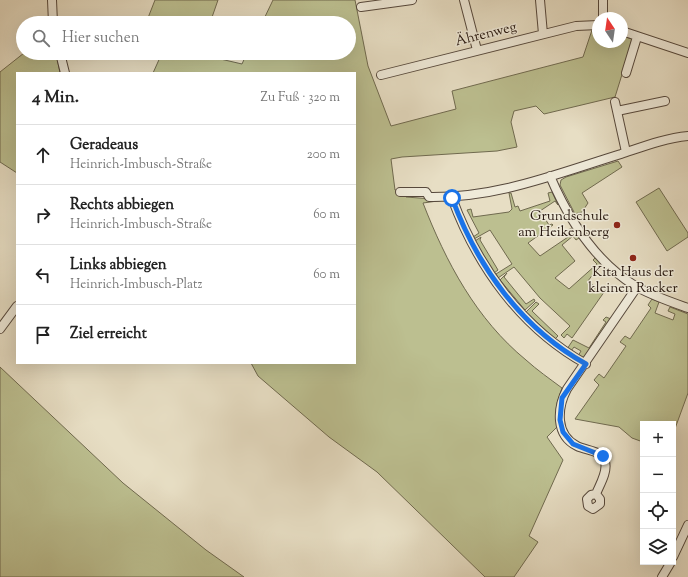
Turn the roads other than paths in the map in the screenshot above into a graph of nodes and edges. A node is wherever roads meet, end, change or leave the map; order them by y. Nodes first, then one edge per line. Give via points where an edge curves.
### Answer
1 (52, 0) edge
2 (412, 0) edge
3 (464, 0) edge
4 (540, 0) edge
5 (602, 0) edge
6 (361, 6) dead end
7 (603, 12) edge
8 (53, 16) edge
9 (592, 25) edge
10 (628, 33) edge
11 (543, 34) junction
12 (637, 37) junction
13 (478, 50) junction
14 (688, 53) edge
15 (62, 60) edge
16 (65, 72) edge
17 (626, 73) dead end
18 (381, 76) dead end
19 (665, 101) dead end
20 (615, 102) dead end
21 (617, 111) junction
22 (688, 136) edge
23 (626, 152) junction
24 (550, 176) junction
25 (400, 192) dead end
26 (452, 198) junction
27 (637, 287) junction
28 (16, 307) edge
29 (688, 308) edge
30 (0, 329) edge
31 (586, 364) junction
32 (596, 494) dead end
33 (688, 525) edge
34 (685, 541) edge
35 (676, 553) edge
36 (669, 565) edge
37 (662, 577) edge

1 - 8 street
2 - 6 street
3 - 13 street
4 - 11 street
5 - 7 street
9 - 11 street, Ährenweg
10 - 12 street
11 - 13 street, Ährenweg
12 - 14 street
12 - 17 street
13 - 18 street, Ährenweg
15 - 16 street
19 - 21 street
20 - 21 street
21 - 23 street
22 - 23 street
23 - 24 street
24 - 26 street via 511,189
24 - 27 street via 562,205 589,242 619,273
25 - 26 street via 426,192 429,197
26 - 31 street via 472,245 516,309 551,342
27 - 29 street
27 - 31 street
28 - 30 street
31 - 32 street via 567,389 560,405 560,420 568,439 579,447 600,454 605,461 605,469
33 - 34 street
34 - 35 street
36 - 37 street

